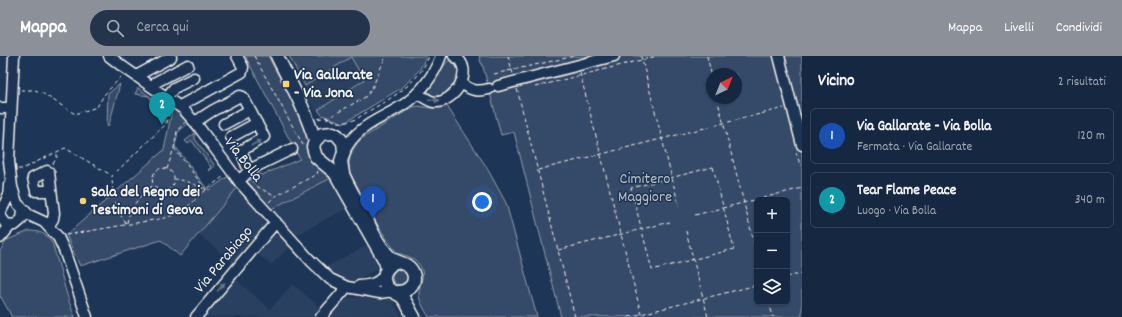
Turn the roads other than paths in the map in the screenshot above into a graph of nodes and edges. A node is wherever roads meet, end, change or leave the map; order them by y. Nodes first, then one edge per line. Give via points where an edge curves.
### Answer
1 (14, 56) edge
2 (109, 56) edge
3 (237, 56) edge
4 (277, 56) edge
5 (441, 56) edge
6 (454, 56) edge
7 (614, 56) edge
8 (780, 56) edge
9 (171, 57) edge
10 (188, 65) dead end
11 (578, 66) edge
12 (140, 74) dead end
13 (194, 78) dead end
14 (461, 82) junction
15 (152, 86) junction
16 (417, 93) junction
17 (296, 94) junction
18 (167, 97) junction
19 (176, 106) junction
20 (0, 108) edge
21 (11, 108) junction
22 (250, 110) junction
23 (191, 121) junction
24 (257, 123) junction
25 (224, 124) dead end
26 (369, 125) junction
27 (331, 133) junction
28 (231, 137) dead end
29 (310, 144) junction
30 (799, 148) edge
31 (292, 149) dead end
32 (343, 154) junction
33 (325, 163) junction
34 (13, 173) junction
35 (245, 175) junction
36 (51, 191) junction
37 (5, 204) junction
38 (20, 206) junction
39 (0, 217) edge
40 (21, 221) junction
41 (276, 222) junction
42 (11, 225) junction
43 (48, 226) junction
44 (0, 238) edge
45 (400, 263) junction
46 (385, 272) junction
47 (347, 287) junction
48 (411, 287) junction
49 (395, 292) junction
50 (87, 317) edge
51 (196, 317) edge
52 (321, 317) edge
53 (414, 317) edge
54 (419, 317) edge

1 - 21 street
2 - 15 street, Via Bolla
3 - 19 street via 243,67 242,72
4 - 17 main road
5 - 16 street via 430,78
6 - 14 street via 461,61 464,68
7 - 11 street
8 - 30 street
9 - 12 street
10 - 15 street
11 - 14 street via 514,76 489,89 473,91
13 - 18 street via 174,88
16 -> 14 street via 430,101 438,102 450,96
15 - 18 street, Via Bolla
16 - 26 street
17 - 27 main road
17 - 29 main road via 310,125
18 - 19 street, Via Bolla
19 - 23 street, Via Bolla
20 - 21 street
21 - 34 street via 9,153
22 - 23 street via 241,96
22 - 24 street
22 - 25 street
23 - 35 street, Via Bolla
24 - 28 street
35 -> 24 street via 241,152 264,138
26 - 27 street via 349,133
26 - 32 street via 352,138
27 - 29 main road via 322,134
27 - 32 main road via 341,138
29 - 33 main road via 320,161
31 - 35 street
32 - 33 main road via 334,162
32 - 45 main road via 342,169 345,177 378,242 391,258
33 - 46 main road via 336,173 385,261
34 - 37 street
34 - 38 street via 14,196
35 - 41 street, Via Bolla
36 - 36 street via 36,191 32,179 48,172
36 - 43 street via 54,212
37 - 38 street via 10,201
37 - 39 street via 1,208
38 - 40 street via 23,216
38 - 43 street
39 - 42 street
40 - 42 street
40 - 43 street
41 - 47 street, Via Bolla via 322,272 334,282
51 -> 41 street, Via Parabiago
42 - 44 street
43 - 50 street via 62,243
45 - 46 main road via 392,264
45 - 48 main road via 408,266 413,272 414,280
46 - 47 street via 380,280 372,284
46 - 49 main road via 386,285
47 - 49 street, Via Bolla
47 - 52 street
48 - 49 main road via 404,292
48 - 54 main road via 414,308
49 - 53 main road via 404,299

